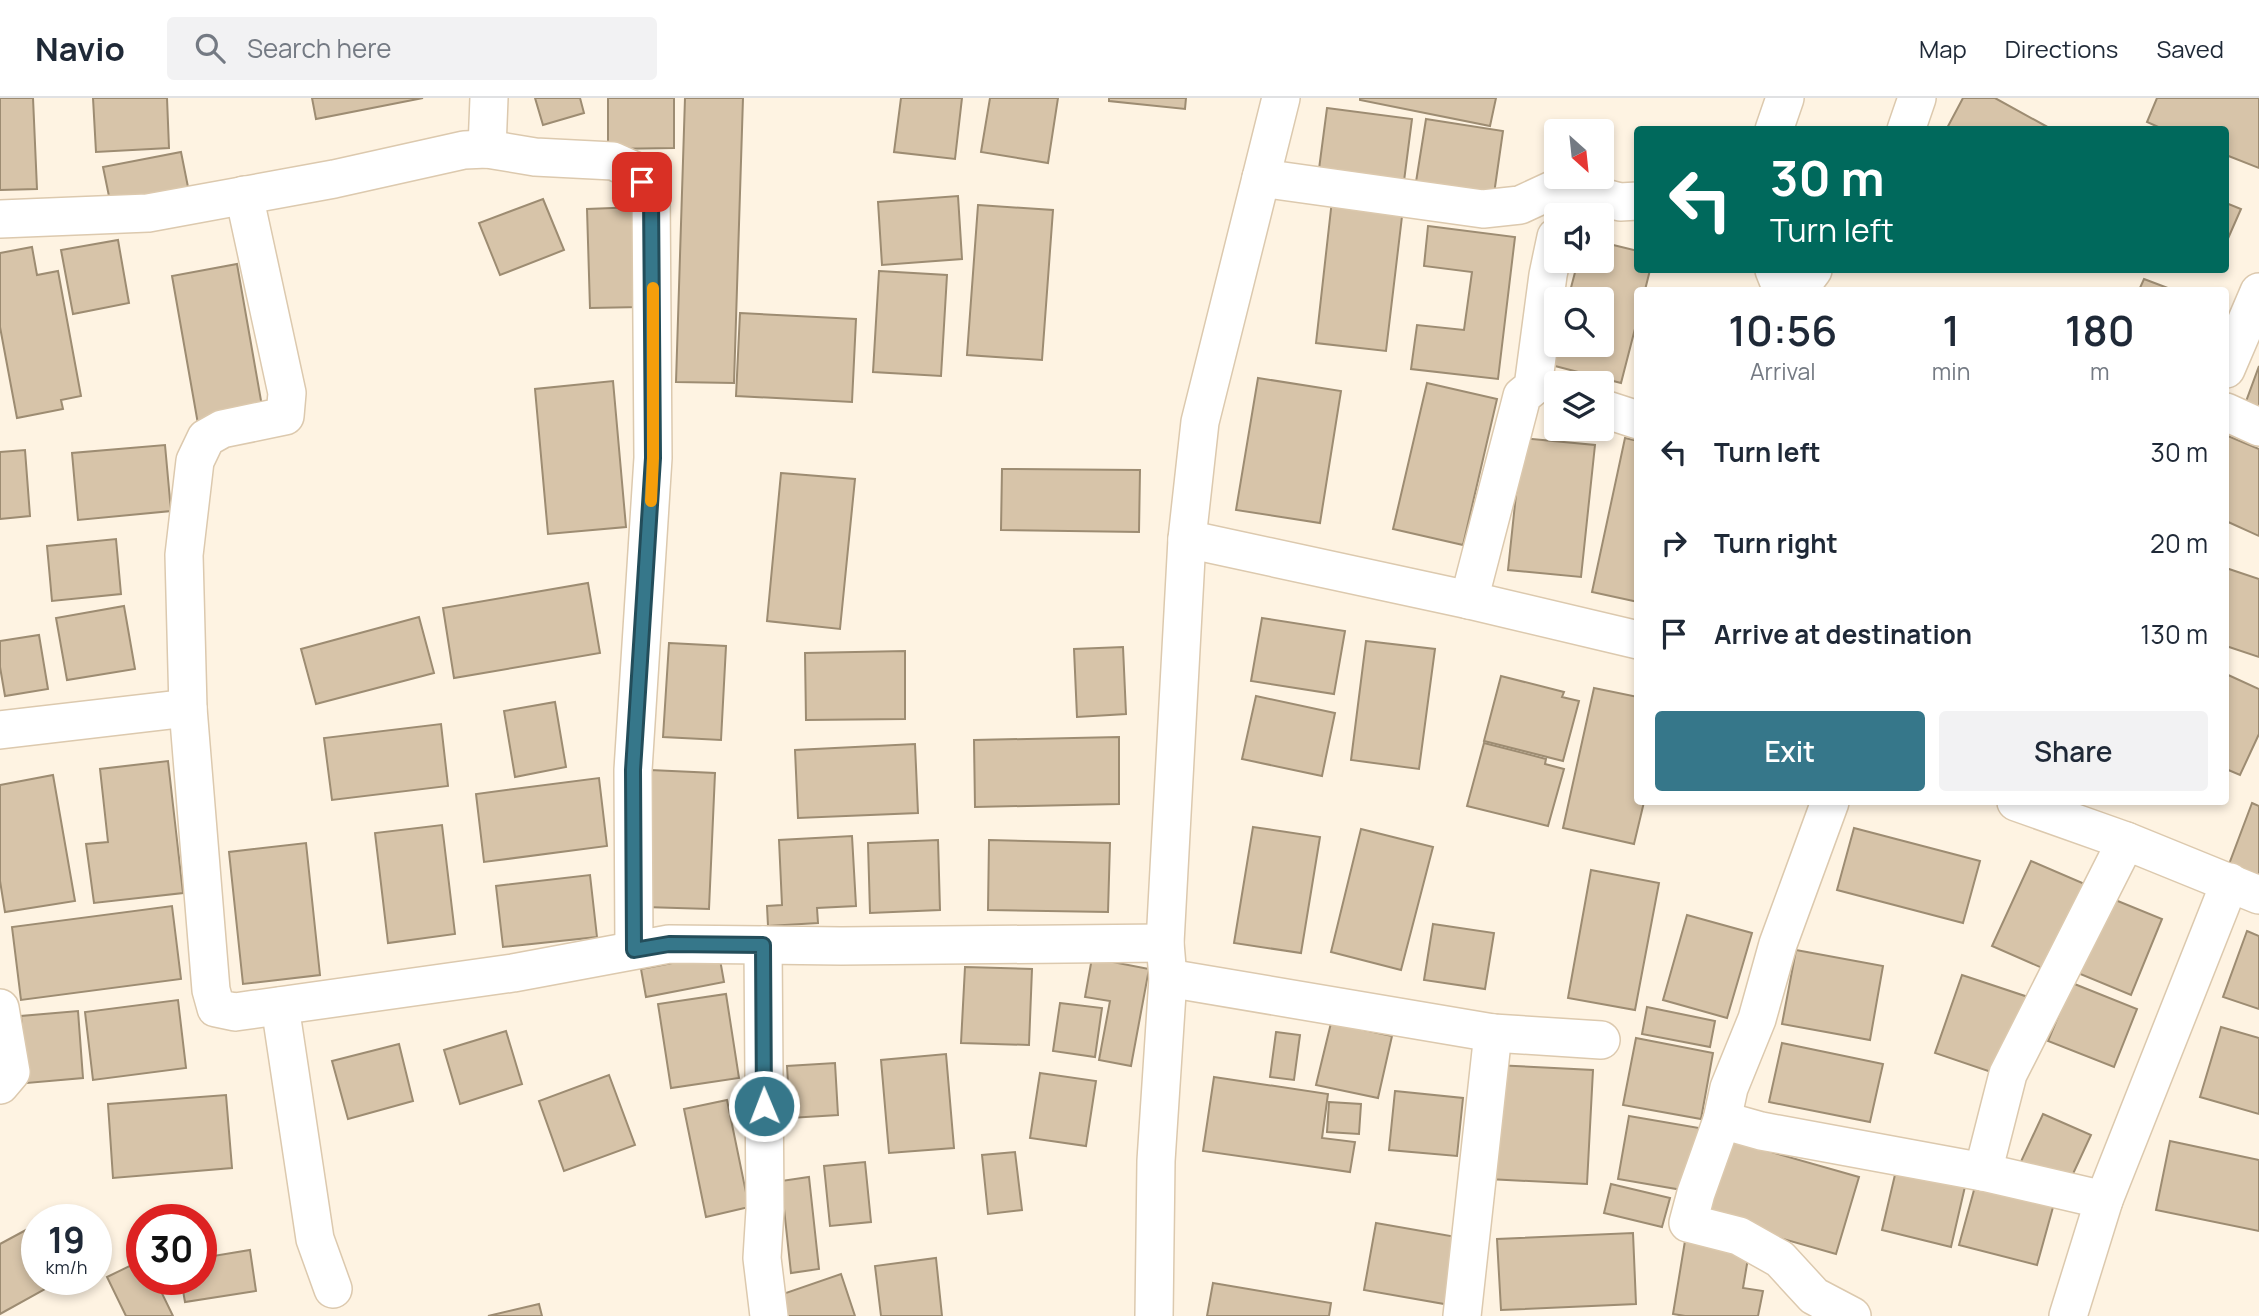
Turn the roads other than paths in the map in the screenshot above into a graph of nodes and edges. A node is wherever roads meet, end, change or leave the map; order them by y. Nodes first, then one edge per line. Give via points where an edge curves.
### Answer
1 (489, 98) edge
2 (1281, 98) edge
3 (1786, 98) edge
4 (1776, 126) edge
5 (487, 149) junction
6 (1261, 178) junction
7 (244, 195) junction
8 (1559, 201) edge
9 (1634, 201) edge
10 (0, 219) edge
11 (1548, 273) edge
12 (2259, 292) edge
13 (2229, 362) edge
14 (1545, 371) edge
15 (1544, 391) edge
16 (1614, 412) edge
17 (2229, 413) edge
18 (1634, 419) edge
19 (2259, 427) edge
20 (1187, 539) junction
21 (1469, 600) junction
22 (1634, 639) edge
23 (188, 708) junction
24 (0, 730) edge
25 (1829, 805) edge
26 (2031, 805) edge
27 (2126, 841) junction
28 (2244, 889) edge
29 (763, 945) junction
30 (634, 950) junction
31 (1167, 960) junction
32 (280, 1006) junction
33 (0, 1008) edge
34 (1493, 1033) junction
35 (1601, 1040) dead end
36 (0, 1085) edge
37 (1722, 1120) junction
38 (1983, 1172) junction
39 (2104, 1200) junction
40 (332, 1289) dead end
41 (769, 1316) edge
42 (1154, 1316) edge
43 (1462, 1316) edge
44 (1852, 1316) edge
45 (2068, 1316) edge

1 - 5 street
2 - 6 street
3 - 4 street
5 - 7 street
5 - 30 street via 613,162 633,170 651,194 653,458 633,770
6 - 8 street via 1483,209
6 - 20 street via 1200,422
7 - 10 street via 148,213
7 - 23 street via 287,393 285,416 222,429 206,438 195,461 184,555
8 - 9 street
11 - 14 street
12 - 13 street
15 - 21 street via 1522,396
16 - 18 street
17 - 19 street
20 - 21 street
20 - 31 street
21 - 22 street
23 - 24 street
23 - 32 street via 216,1008 235,1012
25 - 37 street via 1778,944 1757,1019 1728,1088
26 - 27 street
27 - 28 street
27 - 38 street via 2008,1074
28 - 39 street
29 - 30 street via 669,944
29 - 31 street
29 - 41 street via 762,1258
30 - 32 street via 513,973
31 - 34 street
31 - 42 street via 1156,1161
32 - 40 street via 314,1239
33 - 36 street via 11,1072
34 - 35 street
34 - 43 street
37 - 38 street
37 - 44 street via 1688,1223 1740,1236 1780,1259 1814,1296
38 - 39 street
39 - 45 street

